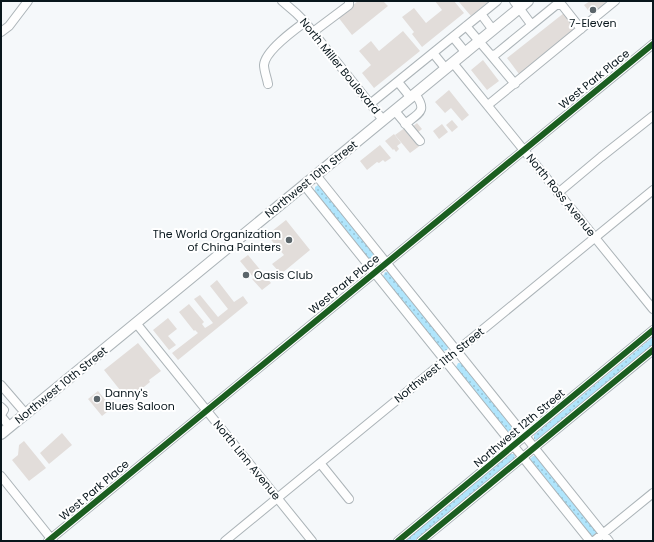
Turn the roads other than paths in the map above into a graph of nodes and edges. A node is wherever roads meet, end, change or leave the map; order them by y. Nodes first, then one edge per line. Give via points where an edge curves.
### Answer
1 (28, 1) edge
2 (282, 1) edge
3 (350, 1) edge
4 (497, 1) edge
5 (528, 1) edge
6 (615, 1) edge
7 (517, 5) edge
8 (481, 14) junction
9 (305, 22) junction
10 (466, 26) junction
11 (529, 27) junction
12 (581, 29) junction
13 (493, 30) junction
14 (1, 32) edge
15 (313, 32) junction
16 (453, 37) junction
17 (479, 42) junction
18 (653, 44) edge
19 (466, 52) junction
20 (433, 53) junction
21 (490, 54) junction
22 (449, 66) junction
23 (398, 82) junction
24 (268, 84) dead end
25 (515, 84) junction
26 (413, 96) junction
27 (370, 104) junction
28 (488, 105) junction
29 (394, 111) junction
30 (653, 116) edge
31 (383, 120) junction
32 (405, 124) junction
33 (420, 141) dead end
34 (524, 149) junction
35 (316, 175) junction
36 (304, 185) junction
37 (653, 190) edge
38 (558, 193) junction
39 (595, 238) junction
40 (387, 262) junction
41 (375, 272) junction
42 (653, 309) edge
43 (136, 323) junction
44 (653, 330) edge
45 (457, 350) junction
46 (653, 350) edge
47 (445, 360) junction
48 (1, 385) edge
49 (1, 407) edge
50 (206, 410) junction
51 (26, 414) junction
52 (1, 416) edge
53 (10, 427) junction
54 (1, 434) edge
55 (526, 436) junction
56 (514, 446) junction
57 (535, 447) junction
58 (523, 457) junction
59 (320, 463) junction
60 (1, 476) edge
61 (653, 493) edge
62 (277, 498) junction
63 (349, 499) dead end
64 (603, 534) junction
65 (51, 540) edge
66 (225, 541) edge
67 (312, 541) edge
68 (398, 541) edge
69 (420, 541) edge
70 (590, 541) edge
71 (594, 541) edge
72 (609, 541) edge

1 - 14 street via 9,26
2 - 9 street, North Miller Boulevard
3 - 15 street via 349,5
4 - 8 street
5 - 7 main road, Northwest 10th Street
6 - 12 street
7 - 11 street via 530,20
7 - 13 main road, Northwest 10th Street
8 - 10 street
8 - 13 street
9 - 15 street, North Miller Boulevard
9 - 24 street via 269,54 264,64
10 - 16 street
10 - 17 street
11 - 12 street via 556,6 562,5
11 - 21 street via 496,54
12 - 25 street
13 - 17 main road, Northwest 10th Street
15 - 27 street, North Miller Boulevard
16 - 19 street
16 - 20 street
17 - 19 main road, Northwest 10th Street
17 - 21 street
18 - 34 street, West Park Place
19 - 22 main road, Northwest 10th Street
20 - 22 street, North Ross Avenue
20 - 23 street
21 - 25 street
22 - 26 main road, Northwest 10th Street
22 - 28 street, North Ross Avenue
23 - 26 street
23 - 27 street
25 - 28 street
26 - 29 main road, Northwest 10th Street
26 - 32 street via 422,102 421,108 419,113
27 - 31 street, North Miller Boulevard
28 - 34 street, North Ross Avenue
29 - 31 main road, Northwest 10th Street
29 - 32 street
30 - 38 street
31 - 35 main road, Northwest 10th Street
32 - 33 street
34 - 38 street, North Ross Avenue
34 - 40 street, West Park Place
35 - 36 main road, Northwest 10th Street
35 - 40 street
36 - 41 street
36 - 43 main road, Northwest 10th Street
37 - 39 street, Northwest 11th Street
38 - 39 street, North Ross Avenue
39 - 42 street, North Ross Avenue
39 - 45 street, Northwest 11th Street
40 - 41 street, West Park Place
40 - 45 street
41 - 47 street
41 - 50 street, West Park Place
43 - 50 street, North Linn Avenue
43 - 51 main road, Northwest 10th Street
44 - 55 street, Northwest 12th Street
45 - 47 street, Northwest 11th Street
45 - 55 street
46 - 57 street
47 - 56 street
47 - 59 street, Northwest 11th Street
48 - 51 street
49 - 52 street via 4,410
50 - 62 street, North Linn Avenue
50 - 65 street, West Park Place
51 - 53 main road, Northwest 10th Street
52 - 53 street
53 - 54 main road, Northwest 10th Street
55 - 56 street, Northwest 12th Street
55 - 57 street
56 - 58 street
56 - 68 street, Northwest 12th Street
57 - 58 street
57 - 64 street
58 - 69 street
58 - 70 street
59 - 62 street, Northwest 11th Street
59 - 63 street
60 - 65 street
61 - 64 street
62 - 66 street, Northwest 11th Street
62 - 67 street, North Linn Avenue
64 - 71 street
64 - 72 street

